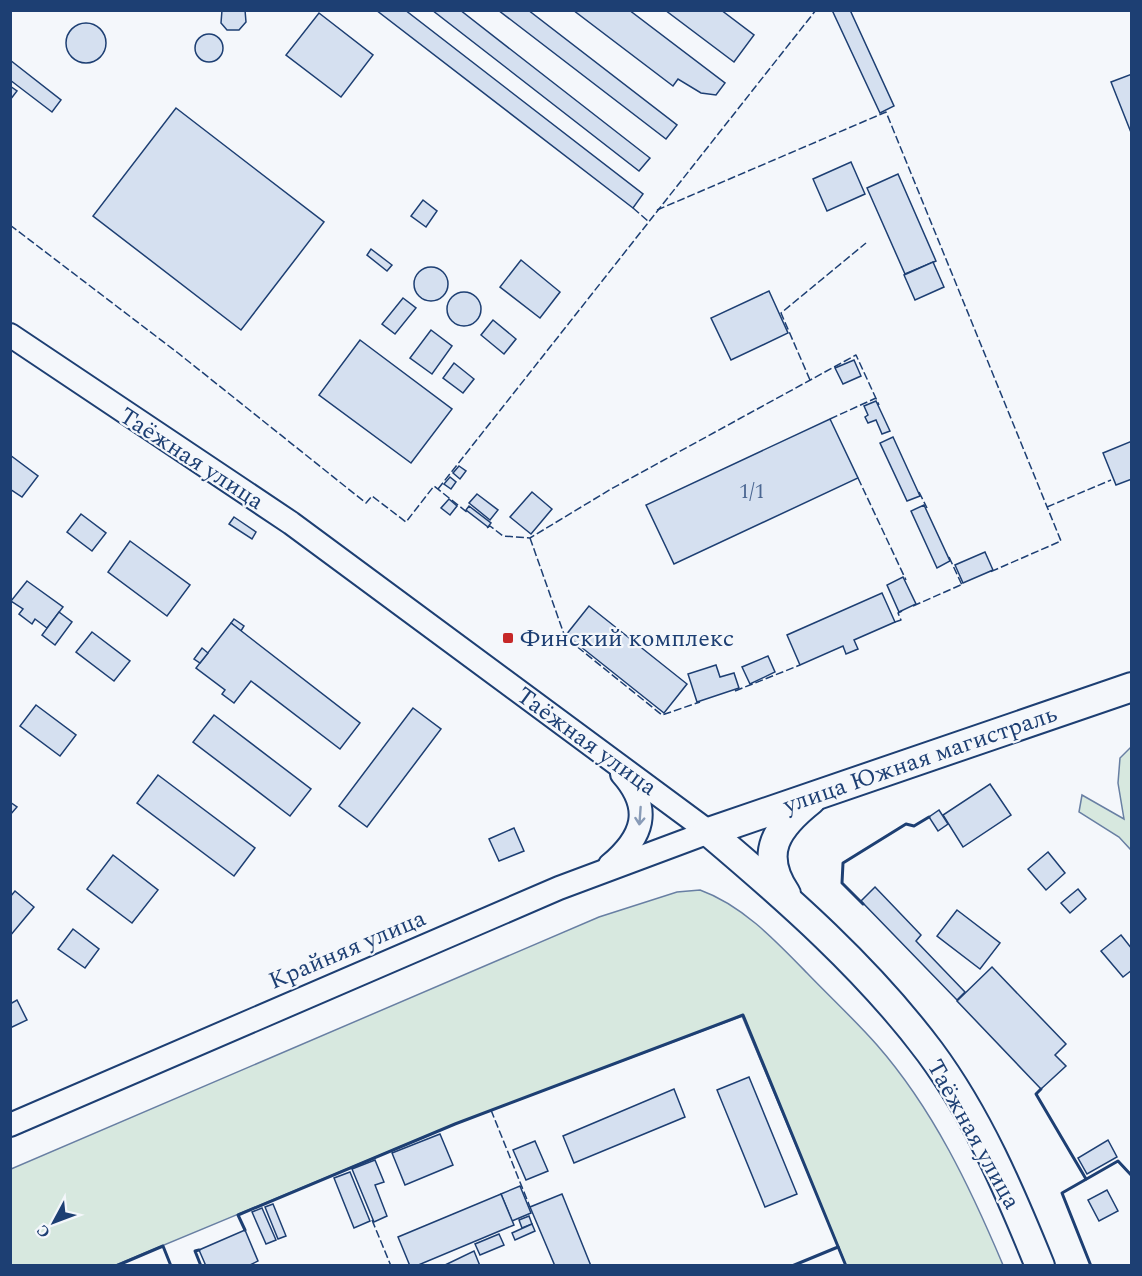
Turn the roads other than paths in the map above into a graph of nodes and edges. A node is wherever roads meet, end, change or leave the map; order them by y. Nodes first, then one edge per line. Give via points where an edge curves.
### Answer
1 (10, 335) edge
2 (1131, 687) edge
3 (601, 750) junction
4 (822, 791) junction
5 (709, 832) junction
6 (601, 873) junction
7 (794, 906) junction
8 (10, 1125) edge
9 (1040, 1266) edge

1 - 3 street, Таёжная улица via 291,523
2 - 4 highway, улица Южная магистраль
3 - 5 street, Таёжная улица
3 -> 6 street via 639,799 642,816 633,840
4 - 5 highway, улица Южная магистраль
4 - 7 highway via 786,823 777,834 771,853 772,869
5 - 6 street, Крайняя улица
5 - 7 highway, Таёжная улица
6 - 8 street, Крайняя улица via 394,958
7 - 9 highway, Таёжная улица via 873,985 930,1052 987,1147

